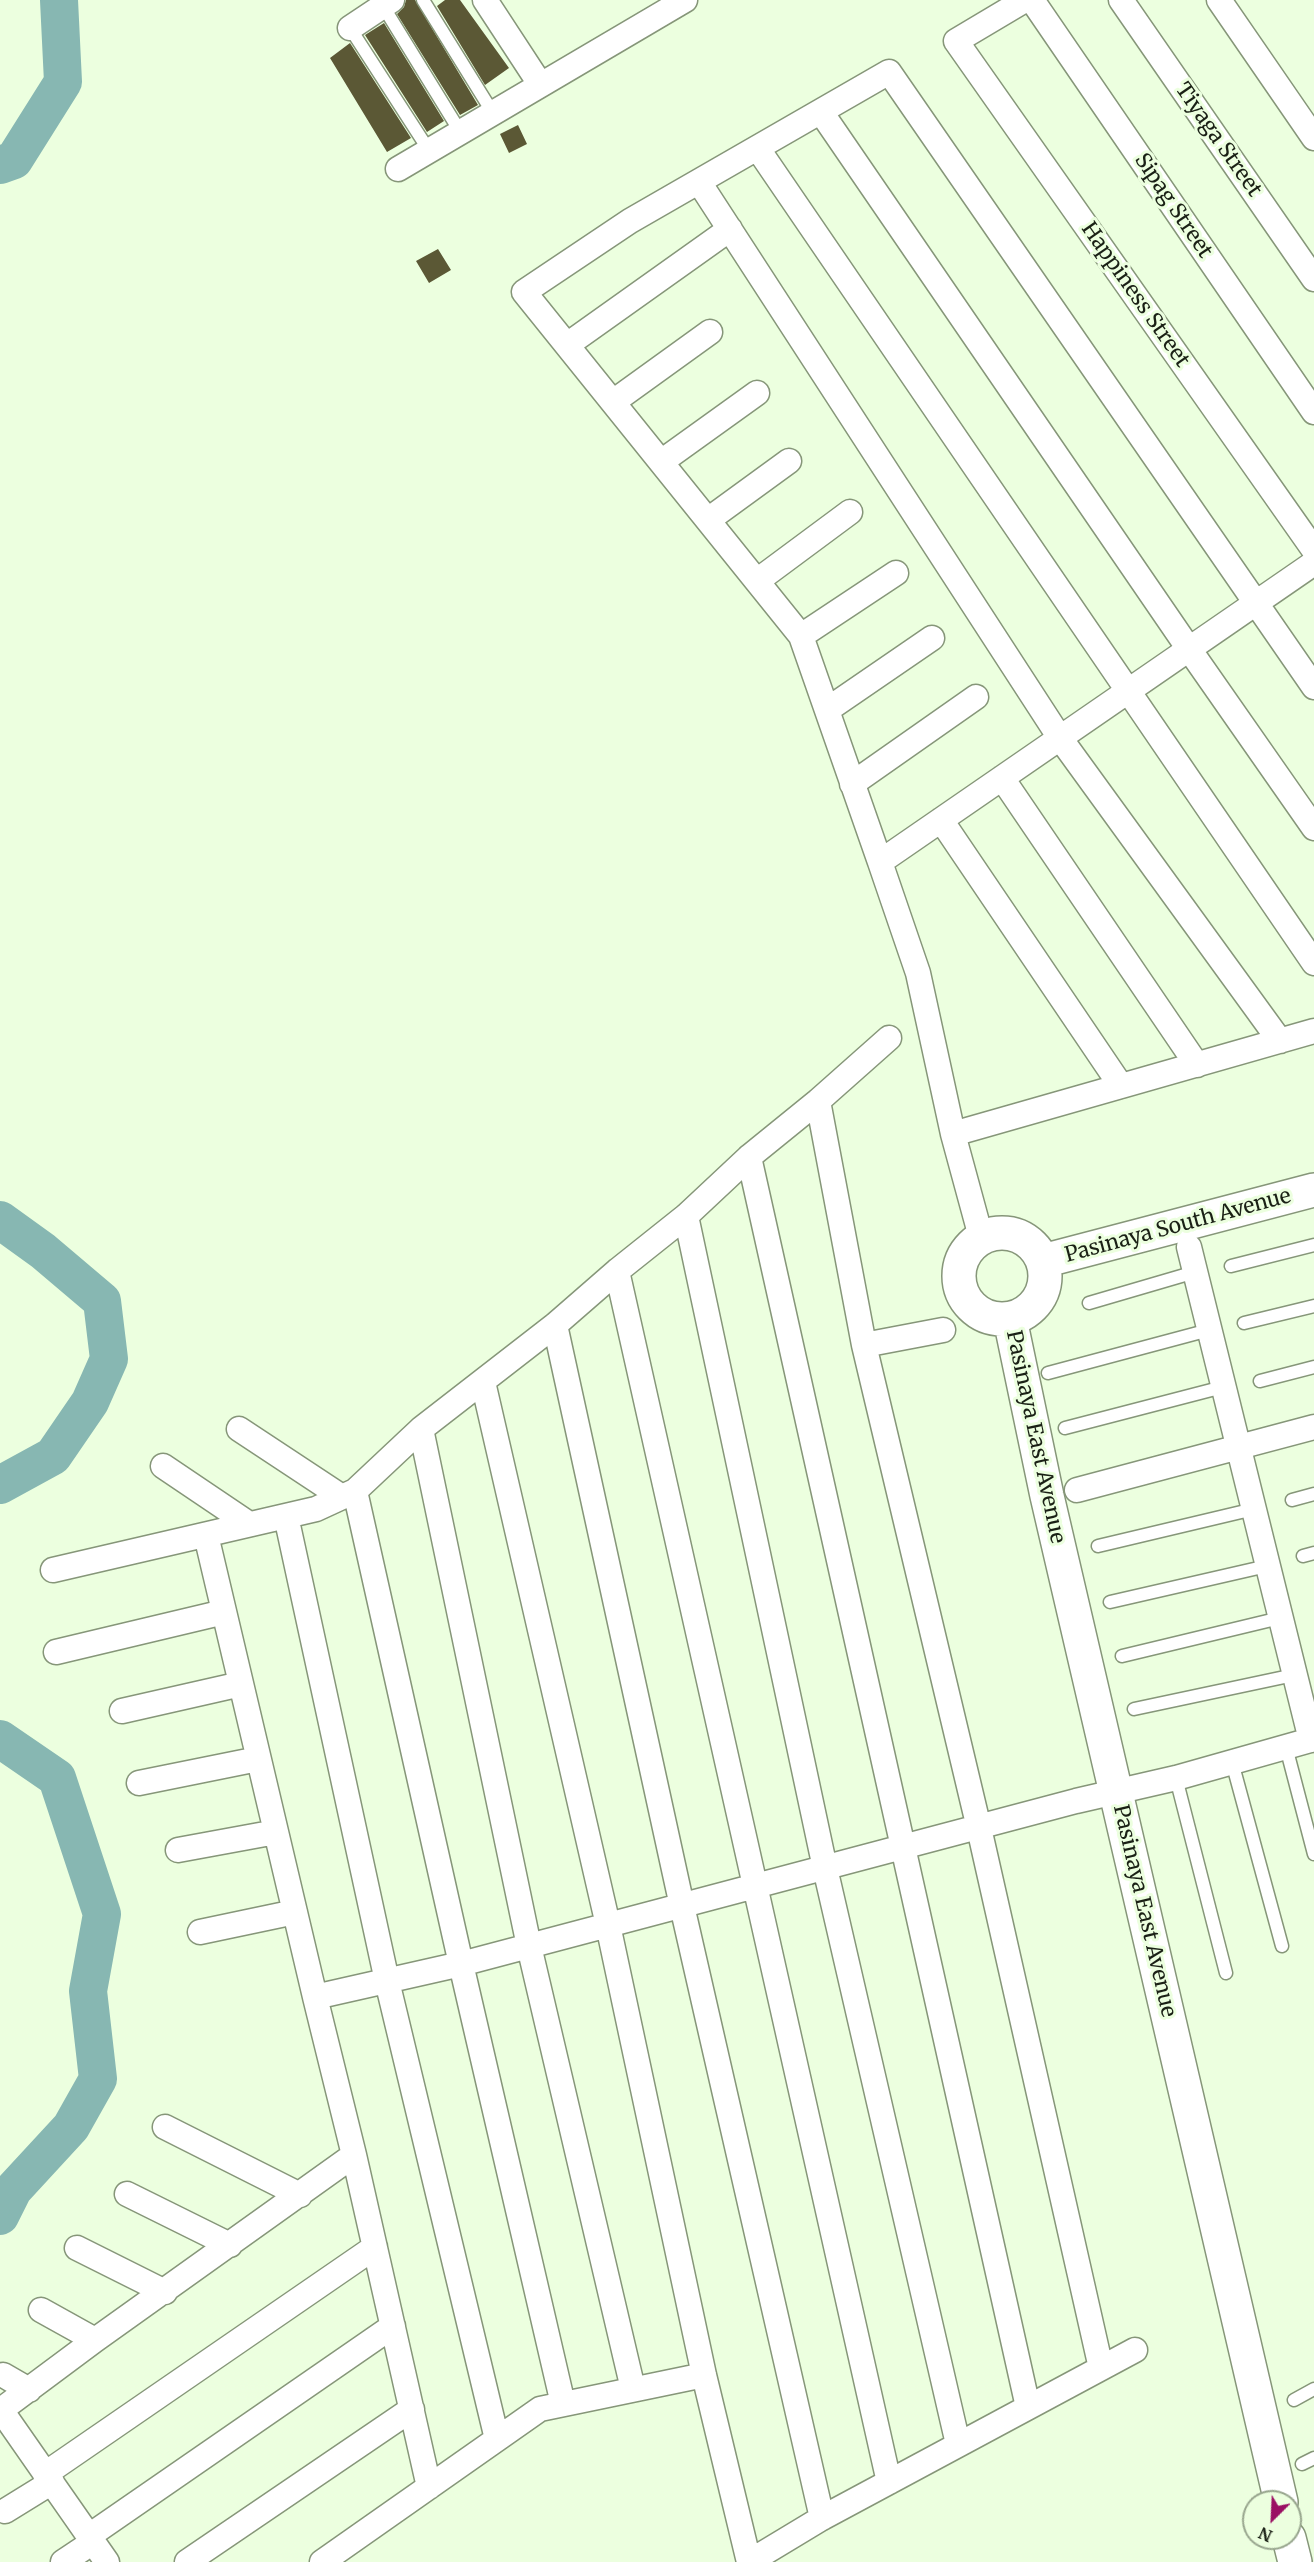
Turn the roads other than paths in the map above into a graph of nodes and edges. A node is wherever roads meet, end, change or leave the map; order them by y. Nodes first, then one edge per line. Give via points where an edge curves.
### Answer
1 (423, 0) edge
2 (485, 0) edge
3 (686, 0) edge
4 (1025, 0) edge
5 (1032, 0) edge
6 (1121, 0) edge
7 (1219, 0) edge
8 (386, 2) edge
9 (350, 28) joint
10 (540, 84) junction
11 (821, 112) junction
12 (493, 113) junction
13 (461, 133) junction
14 (1314, 138) edge
15 (758, 149) junction
16 (430, 152) junction
17 (398, 169) dead end
18 (699, 182) junction
19 (730, 229) junction
20 (1314, 279) edge
21 (710, 332) dead end
22 (567, 345) junction
23 (757, 393) dead end
24 (613, 402) junction
25 (1314, 412) edge
26 (789, 461) dead end
27 (661, 462) junction
28 (850, 512) dead end
29 (708, 520) junction
30 (1314, 550) edge
31 (1314, 563) edge
32 (896, 573) dead end
33 (756, 581) junction
34 (1256, 603) junction
35 (801, 636) junction
36 (932, 638) dead end
37 (1189, 649) junction
38 (1314, 687) edge
39 (1128, 692) junction
40 (976, 697) dead end
41 (827, 710) junction
42 (1060, 738) junction
43 (1002, 778) junction
44 (852, 784) junction
45 (941, 820) junction
46 (1314, 828) edge
47 (880, 862) junction
48 (1314, 963) edge
49 (1314, 1032) edge
50 (889, 1038) dead end
51 (1280, 1041) junction
52 (1197, 1065) junction
53 (1121, 1086) junction
54 (818, 1101) junction
55 (953, 1134) junction
56 (749, 1157) junction
57 (1314, 1190) edge
58 (686, 1216) junction
59 (981, 1237) junction
60 (1314, 1245) edge
61 (1189, 1247) dead end
62 (1043, 1261) junction
63 (1231, 1266) dead end
64 (617, 1271) junction
65 (1196, 1272) junction
66 (1089, 1303) dead end
67 (1314, 1306) edge
68 (1010, 1319) junction
69 (1244, 1323) dead end
70 (555, 1325) junction
71 (943, 1330) dead end
72 (1209, 1330) junction
73 (864, 1345) junction
74 (1314, 1367) edge
75 (1048, 1373) dead end
76 (1260, 1381) dead end
77 (483, 1382) junction
78 (1223, 1387) junction
79 (1314, 1427) edge
80 (1065, 1428) dead end
81 (239, 1429) dead end
82 (421, 1429) junction
83 (1238, 1447) junction
84 (163, 1466) dead end
85 (1077, 1490) dead end
86 (349, 1494) junction
87 (1314, 1494) edge
88 (1292, 1500) dead end
89 (1254, 1509) junction
90 (286, 1516) junction
91 (249, 1524) junction
92 (206, 1534) junction
93 (1098, 1546) dead end
94 (1268, 1566) junction
95 (53, 1570) dead end
96 (1110, 1602) dead end
97 (224, 1612) junction
98 (1280, 1618) junction
99 (56, 1652) dead end
100 (1122, 1656) dead end
101 (1294, 1675) junction
102 (241, 1684) junction
103 (1134, 1709) dead end
104 (122, 1711) dead end
105 (1312, 1739) edge
106 (1286, 1747) junction
107 (258, 1759) junction
108 (1232, 1762) junction
109 (1176, 1778) junction
110 (139, 1783) dead end
111 (1116, 1791) junction
112 (979, 1827) junction
113 (276, 1832) junction
114 (902, 1848) junction
115 (178, 1850) dead end
116 (1314, 1854) edge
117 (825, 1868) junction
118 (753, 1887) junction
119 (682, 1906) junction
120 (295, 1912) junction
121 (608, 1925) junction
122 (200, 1932) dead end
123 (530, 1946) junction
124 (1282, 1946) dead end
125 (461, 1964) junction
126 (1226, 1973) dead end
127 (387, 1981) junction
128 (315, 1997) junction
129 (165, 2127) dead end
130 (354, 2156) junction
131 (127, 2194) dead end
132 (300, 2195) junction
133 (230, 2245) junction
134 (375, 2247) junction
135 (77, 2248) dead end
136 (165, 2292) junction
137 (41, 2310) dead end
138 (393, 2325) junction
139 (95, 2340) junction
140 (1135, 2350) dead end
141 (1101, 2368) junction
142 (3, 2375) dead end
143 (704, 2375) junction
144 (1314, 2388) edge
145 (633, 2389) junction
146 (29, 2390) junction
147 (1294, 2400) dead end
148 (562, 2404) junction
149 (1028, 2407) junction
150 (412, 2409) junction
151 (497, 2439) junction
152 (958, 2444) junction
153 (1314, 2458) edge
154 (1302, 2464) dead end
155 (49, 2478) junction
156 (888, 2482) junction
157 (429, 2487) junction
158 (1278, 2490) edge
159 (5, 2511) dead end
160 (822, 2518) junction
161 (91, 2539) junction
162 (63, 2562) edge
163 (107, 2562) edge
164 (187, 2562) edge
165 (322, 2562) edge
166 (749, 2562) edge

1 - 12 lane
2 - 10 street
3 - 10 street
4 - 30 street, Happiness Street via 956,41
5 - 25 street, Sipag Street
6 - 20 street, Tiyaga Street
7 - 14 street
8 - 9 street
8 - 13 lane
9 - 16 lane
10 - 12 street
11 - 15 street
11 - 34 street via 889,72
11 - 37 street
12 - 13 street
13 - 16 street
15 - 18 street
15 - 39 street
16 - 17 street
18 - 19 street
18 - 22 street via 630,221 524,292
19 - 22 street
19 - 42 street
21 - 24 street
22 - 24 street
23 - 27 street
24 - 27 street
26 - 29 street
27 - 29 street
28 - 33 street
29 - 33 street
31 - 34 street
32 - 35 street
33 - 35 street
34 - 37 street
34 - 38 street
35 - 41 street
36 - 41 street
37 - 39 street
37 - 46 street
39 - 42 street
39 - 48 street
40 - 44 street
41 - 44 street
42 - 43 street
42 - 51 street
43 - 45 street
43 - 52 street
44 - 47 street
45 - 47 street
45 - 53 street
47 - 55 street via 918,973
49 - 51 street
50 - 54 street
51 - 52 street
52 - 53 street
53 - 55 street
54 - 56 street
54 - 73 street
55 - 59 street
56 - 58 street
56 - 114 street
57 - 62 street, Pasinaya South Avenue
58 - 64 street
58 - 117 street
59 - 62 street via 1002,1232 1013,1234 1032,1245
59 - 68 street via 960,1262 958,1284 967,1302 982,1315
60 - 63 lane
61 - 65 street
62 - 68 street via 1041,1294 1028,1311
64 - 70 street
64 - 118 street
65 - 66 lane
65 - 72 street
67 - 69 lane
68 - 111 street, Pasinaya East Avenue
70 - 77 street
70 - 119 street
71 - 73 street
72 - 75 lane
72 - 78 street
73 - 112 street
74 - 76 lane
77 - 82 street
77 - 121 street
78 - 80 lane
78 - 83 street
79 - 83 street
81 - 86 street
82 - 86 street
82 - 123 street
83 - 85 street
83 - 89 street
84 - 91 street
86 - 90 street via 316,1509
86 - 125 street
87 - 88 lane
89 - 93 lane
89 - 94 street
90 - 91 street
90 - 127 street
91 - 92 street
92 - 95 street
92 - 97 street
94 - 96 lane
94 - 98 street
97 - 99 street
97 - 102 street
98 - 100 lane
98 - 101 street
101 - 103 lane
101 - 105 street
102 - 104 street
102 - 107 street
105 - 106 street
106 - 108 street
106 - 116 lane
107 - 110 street
107 - 113 street
108 - 109 street
108 - 124 lane
109 - 111 street
109 - 126 lane
111 - 112 street
111 - 158 street, Pasinaya East Avenue
112 - 114 street
112 - 141 street
113 - 115 street
113 - 120 street
114 - 117 street
114 - 149 street
117 - 118 street
117 - 152 street
118 - 119 street
118 - 156 street
119 - 121 street
119 - 160 street
120 - 122 street
120 - 128 street
121 - 123 street
121 - 143 street
123 - 125 street
123 - 145 street
125 - 127 street
125 - 148 street
127 - 128 street
127 - 151 street
128 - 130 street
129 - 132 street
130 - 132 street
130 - 134 street
131 - 133 street
132 - 133 street
133 - 136 street
134 - 138 street
134 - 155 street
135 - 136 street
136 - 139 street
137 - 139 street
138 - 150 street
138 - 161 street
139 - 146 street
140 - 141 street
141 - 149 street
142 - 146 street
143 - 145 street
143 - 166 street
144 - 147 lane
145 - 148 street
146 - 155 street via 1,2410
148 - 151 street via 540,2409
149 - 152 street
150 - 157 street
150 - 164 street
151 - 157 street
152 - 156 street
153 - 154 lane
155 - 159 street
155 - 161 street
156 - 160 street
157 - 165 street
160 - 166 street
161 - 162 street
161 - 163 street

